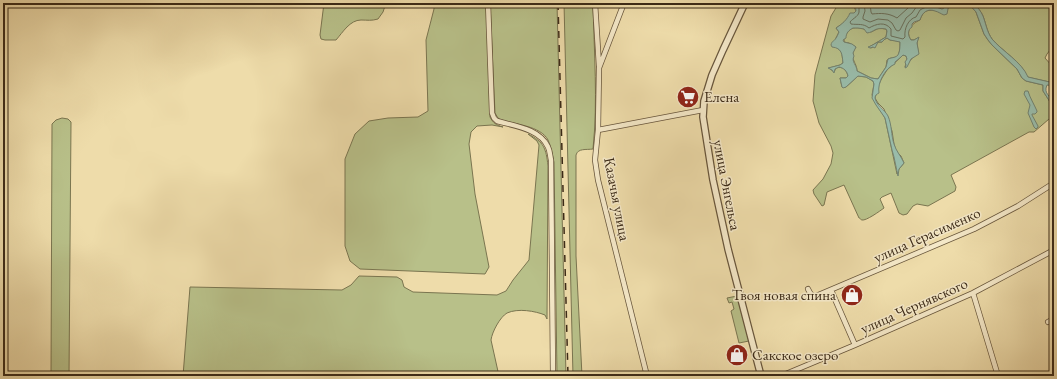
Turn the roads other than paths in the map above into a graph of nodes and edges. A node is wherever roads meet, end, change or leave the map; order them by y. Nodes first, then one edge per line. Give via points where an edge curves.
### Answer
1 (488, 3) edge
2 (595, 3) edge
3 (624, 3) edge
4 (745, 3) edge
5 (599, 68) junction
6 (703, 110) junction
7 (598, 130) junction
8 (1054, 183) edge
9 (1054, 250) edge
10 (808, 289) dead end
11 (831, 290) junction
12 (973, 293) junction
13 (1054, 319) edge
14 (1048, 322) dead end
15 (855, 345) junction
16 (553, 376) edge
17 (647, 376) edge
18 (761, 376) edge
19 (781, 376) edge
20 (998, 376) edge

1 - 16 street via 494,118 539,135 548,148 551,160
2 - 5 street
3 - 5 street, Казачья улица
4 - 6 street, улица Энгельса via 717,63
5 - 7 street, Казачья улица
6 - 7 street
6 - 18 street, улица Энгельса via 720,214
7 - 17 street, Казачья улица via 595,160 598,180
8 - 11 street, улица Герасименко via 974,229
9 - 12 street, улица Чернявского
10 - 11 street, улица Герасименко via 810,295 814,296
11 - 15 street
12 - 15 street, улица Чернявского
12 - 20 street
13 - 14 street
15 - 19 street, улица Чернявского

